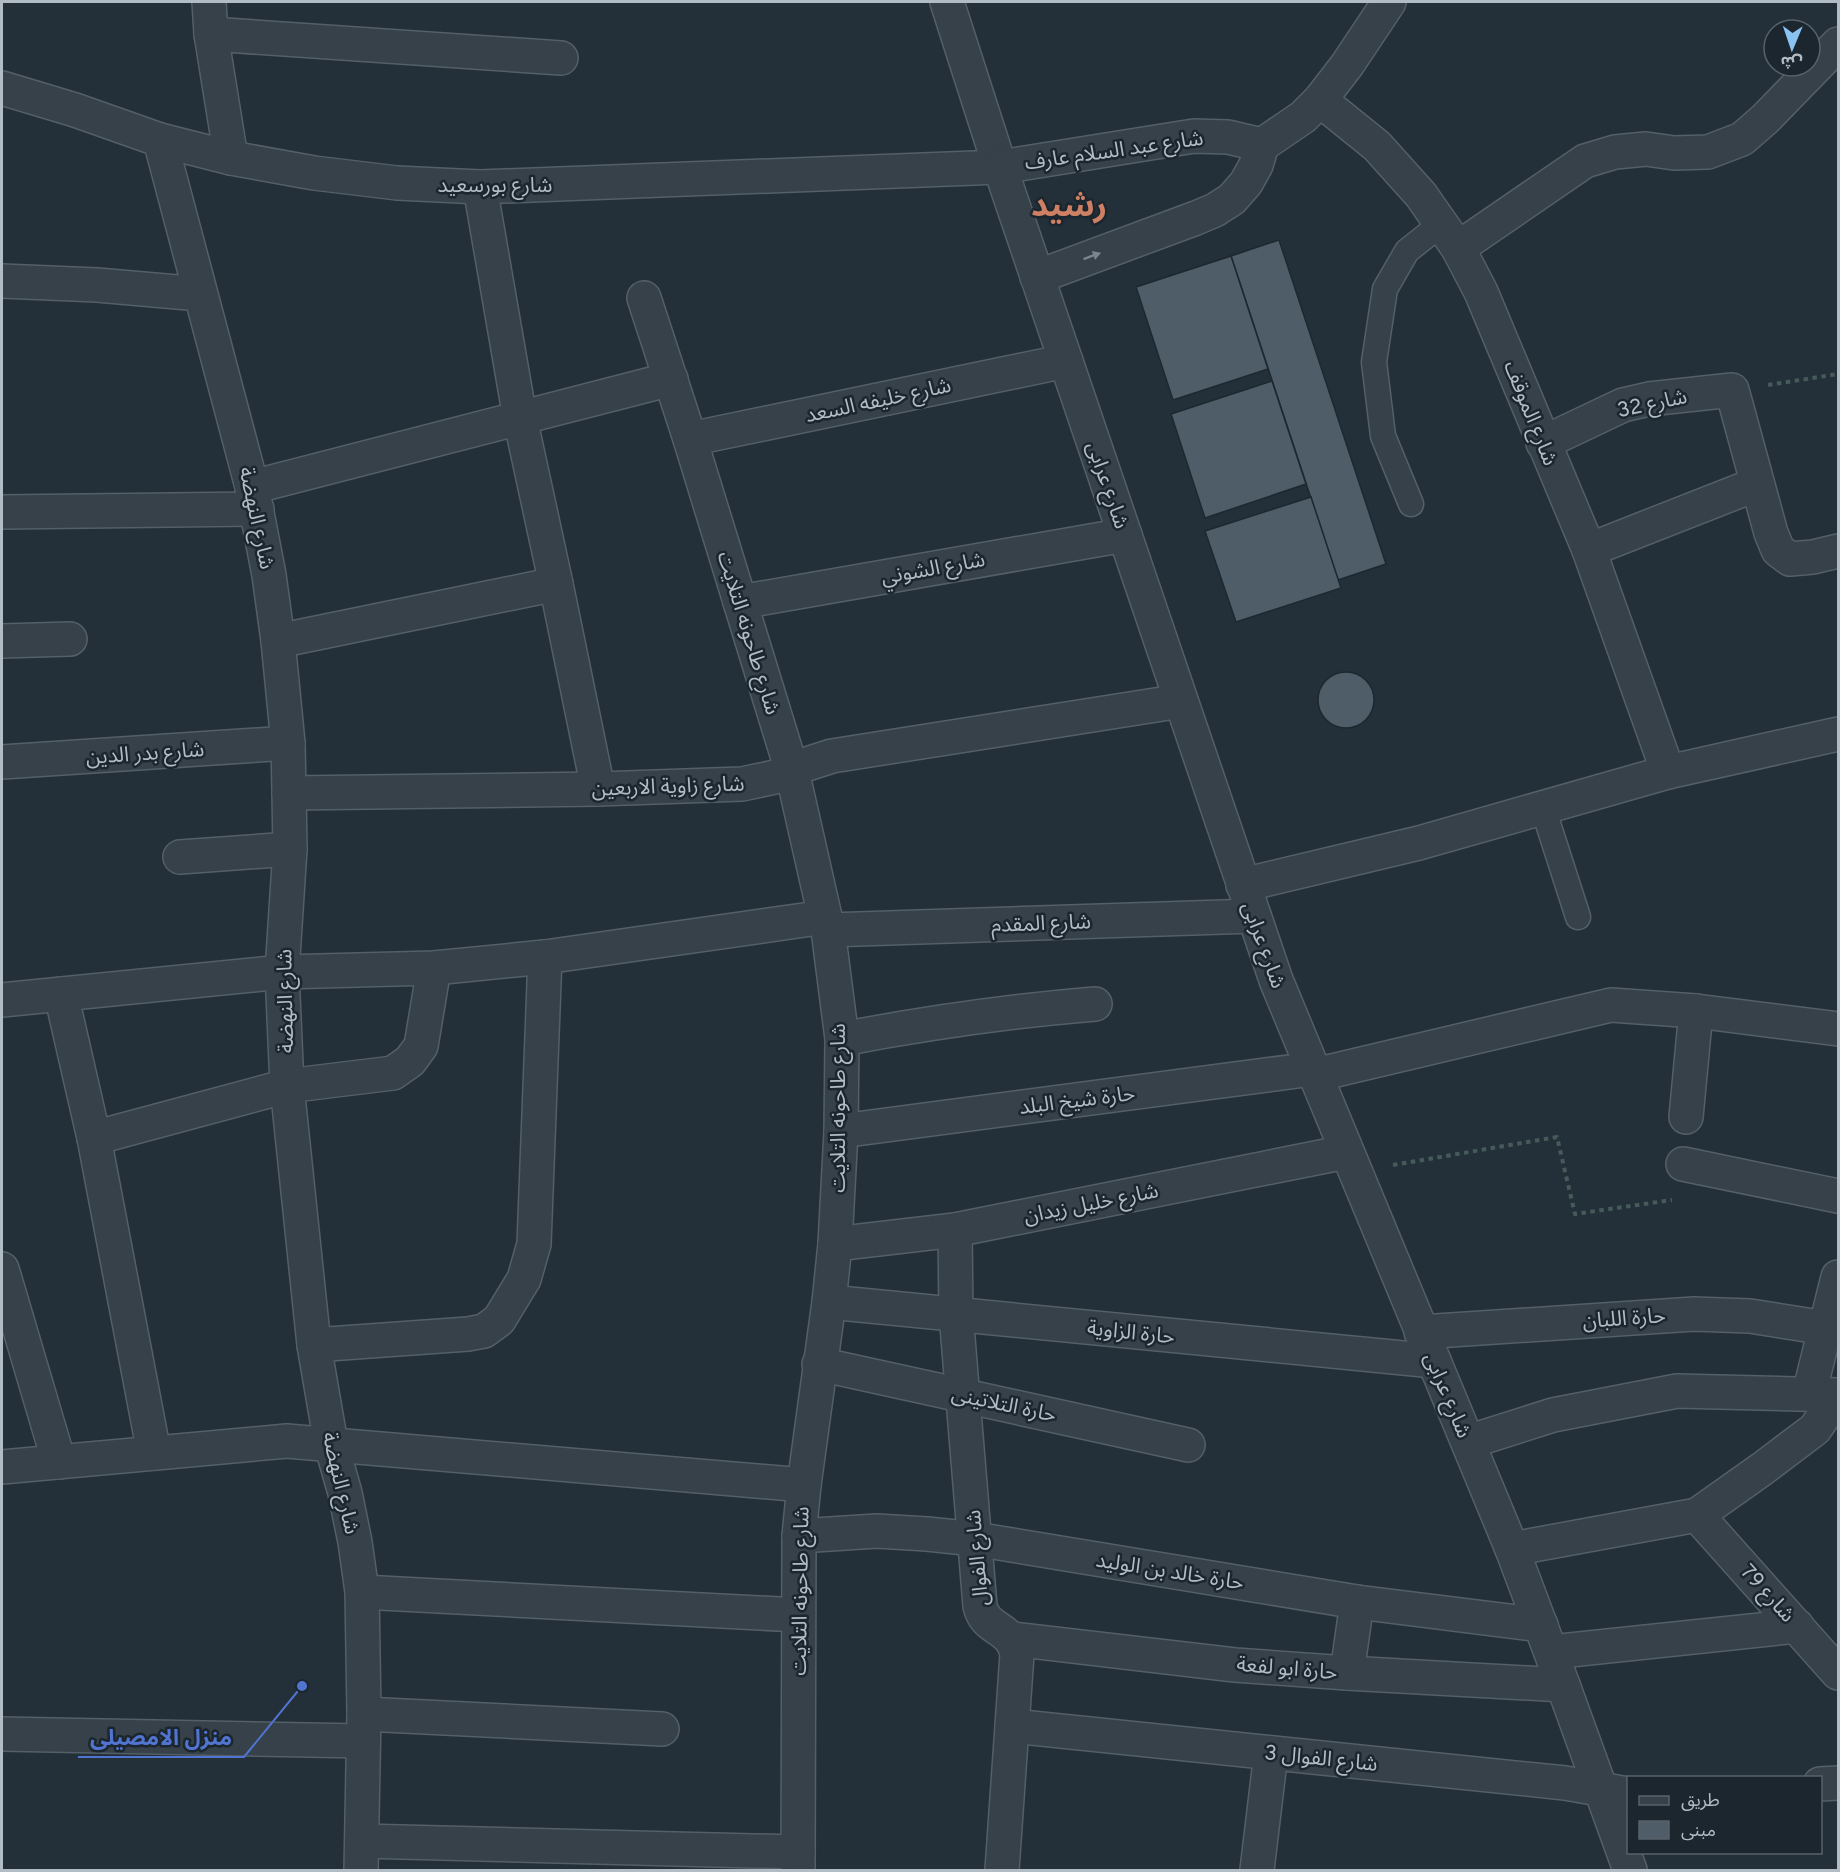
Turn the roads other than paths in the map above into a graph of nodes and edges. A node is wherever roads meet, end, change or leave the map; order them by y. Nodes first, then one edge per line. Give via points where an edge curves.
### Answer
1 (209, 2) edge
2 (947, 2) edge
3 (1389, 2) edge
4 (211, 34) junction
5 (1839, 44) edge
6 (561, 58) dead end
7 (2, 88) edge
8 (1320, 100) junction
9 (160, 140) junction
10 (1262, 145) junction
11 (231, 158) junction
12 (1000, 167) junction
13 (480, 187) junction
14 (1449, 236) junction
15 (1037, 277) junction
16 (2, 281) edge
17 (200, 294) junction
18 (644, 298) dead end
19 (1066, 360) junction
20 (671, 379) junction
21 (520, 418) junction
22 (690, 439) junction
23 (1543, 443) junction
24 (1757, 484) junction
25 (254, 498) junction
26 (1411, 504) dead end
27 (2, 512) edge
28 (1125, 535) junction
29 (1589, 550) junction
30 (1839, 551) edge
31 (556, 584) junction
32 (740, 602) junction
33 (70, 639) dead end
34 (2, 641) edge
35 (279, 641) junction
36 (1181, 701) junction
37 (1839, 734) edge
38 (288, 743) junction
39 (2, 762) edge
40 (792, 771) junction
41 (1668, 772) junction
42 (598, 789) junction
43 (289, 793) junction
44 (1543, 808) junction
45 (290, 849) junction
46 (180, 857) dead end
47 (1243, 885) junction
48 (1254, 916) junction
49 (1578, 917) dead end
50 (826, 924) junction
51 (545, 957) junction
52 (434, 968) junction
53 (282, 972) junction
54 (61, 994) junction
55 (2, 1000) edge
56 (1095, 1004) dead end
57 (1696, 1011) junction
58 (1839, 1029) edge
59 (842, 1039) junction
60 (1314, 1072) junction
61 (287, 1086) junction
62 (1686, 1117) dead end
63 (841, 1131) junction
64 (94, 1138) junction
65 (1350, 1162) junction
66 (1683, 1164) road end
67 (1839, 1196) edge
68 (955, 1230) junction
69 (835, 1244) junction
70 (2, 1269) edge
71 (1839, 1277) edge
72 (829, 1302) junction
73 (956, 1314) junction
74 (1826, 1328) junction
75 (314, 1345) junction
76 (1427, 1347) junction
77 (819, 1364) junction
78 (963, 1395) junction
79 (1829, 1395) edge
80 (1468, 1442) junction
81 (331, 1444) junction
82 (1188, 1445) dead end
83 (154, 1453) junction
84 (59, 1462) junction
85 (2, 1467) edge
86 (804, 1485) junction
87 (1697, 1515) junction
88 (799, 1536) junction
89 (975, 1539) junction
90 (1512, 1550) junction
91 (362, 1592) junction
92 (1357, 1602) junction
93 (798, 1615) junction
94 (1797, 1626) junction
95 (1546, 1638) junction
96 (1012, 1639) junction
97 (1347, 1673) junction
98 (1839, 1673) edge
99 (1563, 1685) junction
100 (1012, 1726) junction
101 (363, 1727) junction
102 (662, 1729) dead end
103 (2, 1734) edge
104 (1271, 1753) junction
105 (1839, 1783) edge
106 (1822, 1784) edge
107 (1614, 1792) edge
108 (362, 1856) edge
109 (798, 1861) edge
110 (1002, 1870) edge
111 (1257, 1870) edge
112 (1630, 1870) edge

1 - 4 street
2 - 12 street, شارع عرابى
3 - 8 street
4 - 6 street
4 - 11 street
5 - 14 street via 1742,139 1708,152 1646,149 1584,161
7 - 9 street, شارع بورسعيد
8 - 10 street via 1303,117
8 - 14 street, شارع الموقف via 1377,146 1421,195
9 - 11 street, شارع بورسعيد
9 - 17 street, شارع النهضة
10 - 12 street, شارع عبد السلام عارف via 1228,136 1194,136
15 -> 10 street via 1215,210 1246,183
11 - 13 street, شارع بورسعيد via 397,183
12 - 13 street, شارع بورسعيد
12 - 15 street, شارع عرابى
13 - 21 street
14 - 23 street, شارع الموقف via 1482,292
14 - 26 lane via 1407,251 1385,289 1374,362 1383,436
15 - 19 street, شارع عرابى
16 - 17 street
17 - 25 street, شارع النهضة
18 - 20 street, شارع طاحونه التلايت
19 - 22 street, شارع خليفه السعد
19 - 28 street, شارع عرابى
20 - 21 street
20 - 22 street, شارع طاحونه التلايت
21 - 25 street
21 - 31 street
22 - 32 street, شارع طاحونه التلايت
23 - 24 street, شارع 32 via 1623,405 1732,390
23 - 29 street, شارع الموقف
24 - 29 street
24 - 30 street via 1778,550 1790,559
25 - 27 street
25 - 35 street, شارع النهضة
28 - 32 street, شارع الشوني
28 - 36 street, شارع عرابى
29 - 41 street, شارع الموقف
31 - 35 street
31 - 42 street
32 - 40 street, شارع طاحونه التلايت
33 - 34 street
35 - 38 street, شارع النهضة
36 - 40 street, شارع زاوية الاربعين via 832,756
36 - 47 street, شارع عرابى
37 - 41 street
38 - 39 street, شارع بدر الدين
38 - 43 street, شارع النهضة
40 - 42 street, شارع زاوية الاربعين via 742,784
40 - 50 street, شارع طاحونه التلايت
41 - 44 street
42 - 43 street, شارع زاوية الاربعين
43 - 45 street, شارع النهضة
44 - 47 street via 1419,843
44 - 49 lane
45 - 46 street
45 - 53 street, شارع النهضة
47 - 48 street, شارع عرابى
48 - 50 street, شارع المقدم
48 - 60 street, شارع عرابى
50 - 51 street, شارع المقدم
50 - 59 street, شارع طاحونه التلايت
51 - 52 street, شارع المقدم
51 - 75 street via 534,1244 524,1279 499,1320 484,1331
52 - 53 street, شارع المقدم
52 - 61 street via 421,1046 410,1061 393,1072
53 - 54 street, شارع المقدم
53 - 61 street, شارع النهضة
54 - 55 street, شارع المقدم
54 - 64 street
56 - 59 street via 1010,1011
57 - 58 street, حارة شيخ البلد
57 - 60 street, حارة شيخ البلد via 1611,1005
57 - 62 street
59 - 63 street, شارع طاحونه التلايت
60 - 63 street, حارة شيخ البلد
60 - 65 street, شارع عرابى
61 - 64 street
61 - 75 street, شارع النهضة
63 - 69 street, شارع طاحونه التلايت
64 - 83 street
65 - 68 street, شارع خليل زيدان
65 - 76 street, شارع عرابى
66 - 67 street
68 - 69 street, شارع خليل زيدان
68 - 73 street, شارع الفوال
69 - 72 street, شارع طاحونه التلايت
70 - 84 street
71 - 74 street
72 - 73 street, حارة الزاوية
72 - 77 street, شارع طاحونه التلايت
73 - 76 street, حارة الزاوية
73 - 78 street, شارع الفوال
74 - 76 street, حارة اللبان via 1750,1316 1694,1314
74 - 79 street
75 - 81 street, شارع النهضة
76 - 80 street, شارع عرابى
77 - 78 street, حارة التلاتينى
77 - 86 street, شارع طاحونه التلايت
78 - 82 street, حارة التلاتينى
78 - 89 street, شارع الفوال
79 - 80 street via 1677,1391 1553,1415
79 - 87 street via 1815,1429
80 - 90 street, شارع عرابى
81 - 83 street via 287,1441
81 - 86 street
81 - 91 street, شارع النهضة via 345,1493
83 - 84 street
84 - 85 street
86 - 88 street, شارع طاحونه التلايت
87 - 90 street
87 - 94 street, شارع 79
88 - 89 street, حارة خالد بن الوليد via 877,1531
88 - 93 street, شارع طاحونه التلايت
89 - 92 street, حارة خالد بن الوليد
89 - 96 street, شارع الفوال via 982,1614
90 - 95 street, شارع عرابى
91 - 93 street
91 - 101 street, شارع النهضة
92 - 95 street, حارة خالد بن الوليد
92 - 97 street
93 - 109 street, شارع طاحونه التلايت
94 - 95 street, حارة خالد بن الوليد
94 - 98 street, شارع 79
95 - 99 street, شارع عرابى
96 - 97 street, حارة ابو لفعة via 1235,1665
96 - 100 street via 1017,1654
97 - 99 street, حارة ابو لفعة
99 - 107 street, شارع عرابى
100 - 104 street, شارع الفوال 3
100 - 110 street
101 - 102 street
101 - 103 street
101 - 108 street, شارع النهضة
104 - 107 street, شارع الفوال 3 via 1583,1785
104 - 111 street
105 - 106 street
107 - 112 street, شارع عرابى
108 - 109 street

